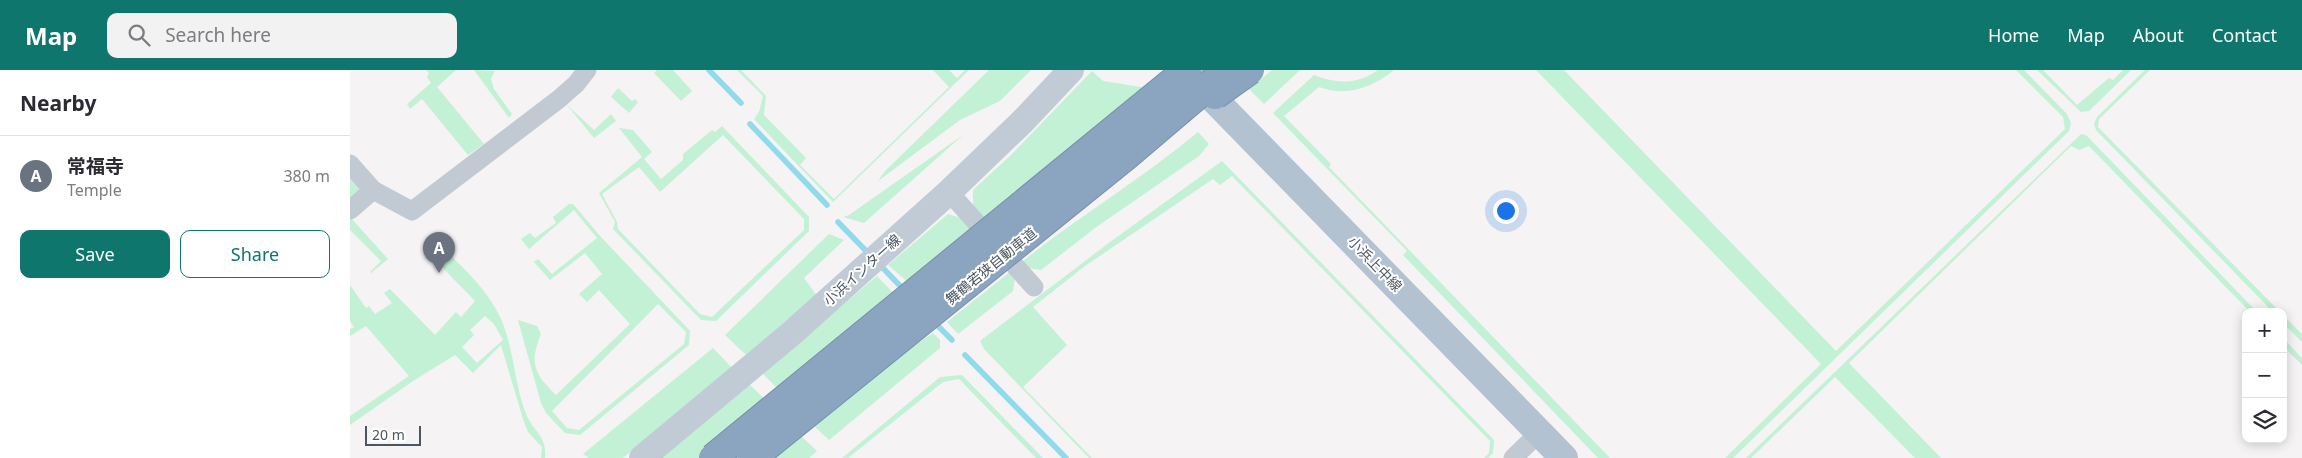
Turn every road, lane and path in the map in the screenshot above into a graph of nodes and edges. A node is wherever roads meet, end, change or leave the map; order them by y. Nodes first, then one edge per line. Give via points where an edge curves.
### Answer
1 (587, 70) edge
2 (1071, 70) edge
3 (1186, 70) edge
4 (1227, 70) edge
5 (1250, 70) edge
6 (1127, 155) junction
7 (350, 164) edge
8 (373, 190) junction
9 (949, 192) junction
10 (350, 210) edge
11 (1034, 287) dead end
12 (1539, 433) junction
13 (642, 458) edge
14 (714, 458) edge
15 (752, 458) edge
16 (1514, 458) edge
17 (1564, 458) edge

1 - 8 street via 559,99 412,211
2 - 9 main road, 小浜インター線
3 - 12 main road, 小浜上中線
3 - 14 highway, 舞鶴若狭自動車道, bridge
4 - 6 highway, 舞鶴若狭自動車道, bridge
5 - 6 highway, bridge
6 - 15 highway, 舞鶴若狭自動車道, bridge
7 - 8 street
8 - 10 street
9 - 11 street
9 - 13 main road, 小浜インター線 via 792,333
12 - 16 street
12 - 17 main road, 小浜上中線

